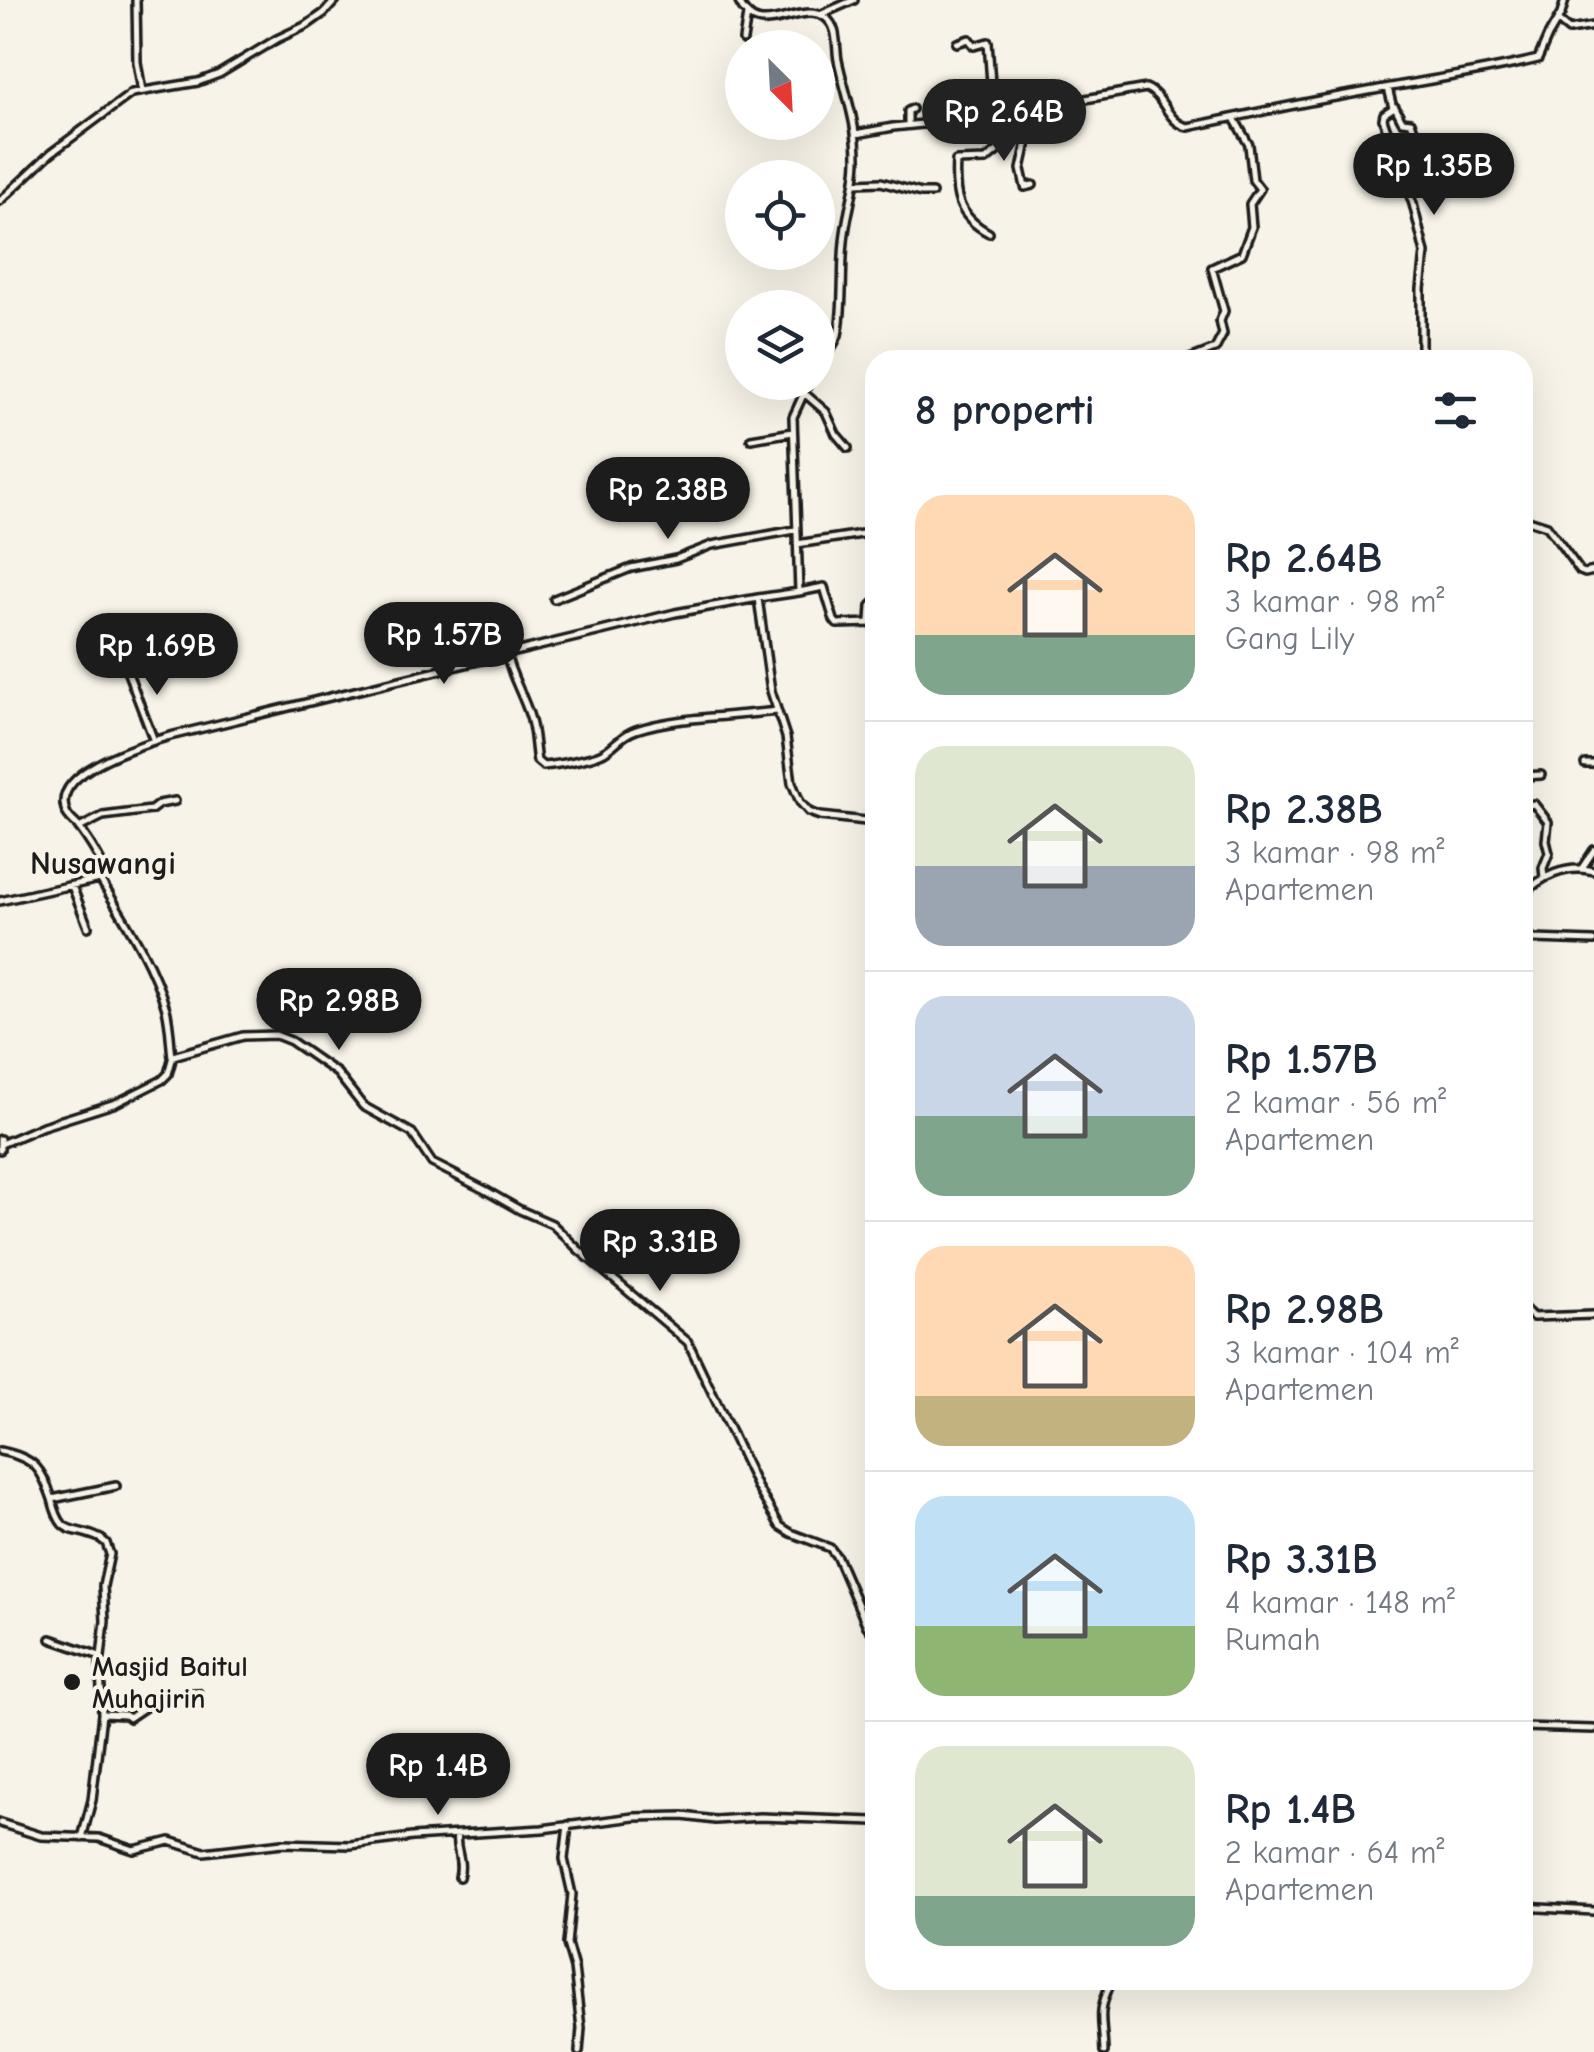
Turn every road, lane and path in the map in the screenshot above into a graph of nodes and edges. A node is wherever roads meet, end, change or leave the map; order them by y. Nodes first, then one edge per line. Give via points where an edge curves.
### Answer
1 (136, 0) edge
2 (336, 0) edge
3 (738, 0) edge
4 (854, 0) edge
5 (1565, 0) edge
6 (842, 2) edge
7 (822, 14) junction
8 (747, 15) junction
9 (1558, 22) junction
10 (1594, 26) edge
11 (745, 30) edge
12 (957, 43) dead end
13 (1388, 88) junction
14 (142, 92) junction
15 (1036, 106) junction
16 (1392, 106) junction
17 (912, 109) dead end
18 (1000, 114) junction
19 (980, 118) junction
20 (1234, 118) junction
21 (908, 125) junction
22 (1415, 133) dead end
23 (856, 134) junction
24 (856, 182) junction
25 (1033, 185) dead end
26 (932, 193) dead end
27 (0, 201) edge
28 (989, 234) dead end
29 (835, 341) edge
30 (1212, 350) edge
31 (1421, 350) edge
32 (800, 400) edge
33 (813, 400) edge
34 (793, 432) junction
35 (751, 440) dead end
36 (848, 448) dead end
37 (1533, 521) edge
38 (795, 530) junction
39 (865, 534) edge
40 (796, 544) junction
41 (1594, 571) edge
42 (798, 592) junction
43 (758, 598) junction
44 (554, 599) dead end
45 (865, 624) edge
46 (506, 654) junction
47 (126, 668) dead end
48 (776, 711) junction
49 (154, 741) junction
50 (1584, 764) dead end
51 (1594, 764) edge
52 (1541, 775) dead end
53 (1533, 778) edge
54 (175, 801) dead end
55 (1533, 803) edge
56 (865, 821) edge
57 (79, 828) junction
58 (1594, 850) edge
59 (1582, 868) junction
60 (1594, 871) edge
61 (1544, 878) junction
62 (100, 879) junction
63 (1533, 884) edge
64 (72, 886) junction
65 (0, 901) edge
66 (88, 927) dead end
67 (1533, 937) edge
68 (1594, 940) edge
69 (172, 1057) junction
70 (0, 1144) edge
71 (1594, 1315) edge
72 (1533, 1317) edge
73 (0, 1450) edge
74 (116, 1486) dead end
75 (52, 1499) junction
76 (865, 1621) edge
77 (51, 1639) dead end
78 (100, 1656) junction
79 (198, 1693) dead end
80 (102, 1714) junction
81 (1533, 1727) edge
82 (1594, 1729) edge
83 (865, 1821) edge
84 (0, 1823) edge
85 (568, 1825) junction
86 (457, 1835) junction
87 (82, 1838) junction
88 (459, 1877) dead end
89 (1533, 1908) edge
90 (1594, 1911) edge
91 (1107, 1990) edge
92 (579, 2052) edge
93 (1104, 2052) edge

1 - 14 street
2 - 14 street via 307,25 218,74
3 - 8 street
4 - 6 street
5 - 9 street
6 - 7 street
7 - 8 street via 807,10 757,20
7 - 23 street via 837,37
8 - 11 street
9 - 10 street via 1568,30
9 - 13 street via 1538,59
12 - 18 street via 988,42
13 - 16 street
13 - 20 street
14 - 27 street via 51,153
15 - 18 street
15 - 20 street via 1146,88 1180,126
15 - 25 street via 1021,170 1025,186
16 - 22 street
16 - 31 street via 1382,120 1424,253
17 - 21 street
18 - 19 street
19 - 21 street
19 - 28 street via 982,128 1003,132 1002,147 986,160 956,161 955,186 966,217
20 - 30 street via 1260,189 1241,255 1212,268 1224,312 1222,336
21 - 23 street
23 - 24 street
24 - 26 street
24 - 29 street
32 - 34 street
33 - 36 street
34 - 35 street
34 - 38 street
37 - 41 street via 1544,524 1580,570
38 - 40 street
38 - 44 street via 631,568
39 - 40 street
40 - 42 street
42 - 43 street
42 - 45 street via 824,587 836,622
43 - 46 street
43 - 48 street
46 - 48 street via 543,766 605,752 621,736 644,728
46 - 49 street
47 - 49 street
48 - 56 street via 800,802 820,816
49 - 57 street via 78,775 65,803
50 - 51 street
52 - 53 street
54 - 57 street via 103,816
55 - 61 street via 1548,822
57 - 62 street via 105,870
58 - 59 street
59 - 60 street
59 - 61 street
61 - 63 street
62 - 64 street
62 - 69 street via 161,994
64 - 65 street
64 - 66 street
67 - 68 street
69 - 70 street via 162,1080
69 - 76 street via 243,1036 284,1037 337,1073 363,1106 412,1133 432,1163 552,1224 688,1342 780,1526 830,1548
71 - 72 street
73 - 75 street via 33,1462
74 - 75 street
75 - 78 street via 63,1527 101,1539 110,1554
77 - 78 street
78 - 80 street
79 - 80 street via 163,1696 129,1718
80 - 87 street
81 - 82 street
83 - 85 street via 650,1816
84 - 87 street via 41,1836
85 - 86 street
85 - 92 street via 567,1944
86 - 87 street via 204,1852 177,1842 134,1850
86 - 88 street
89 - 90 street
91 - 93 street via 1100,2010

